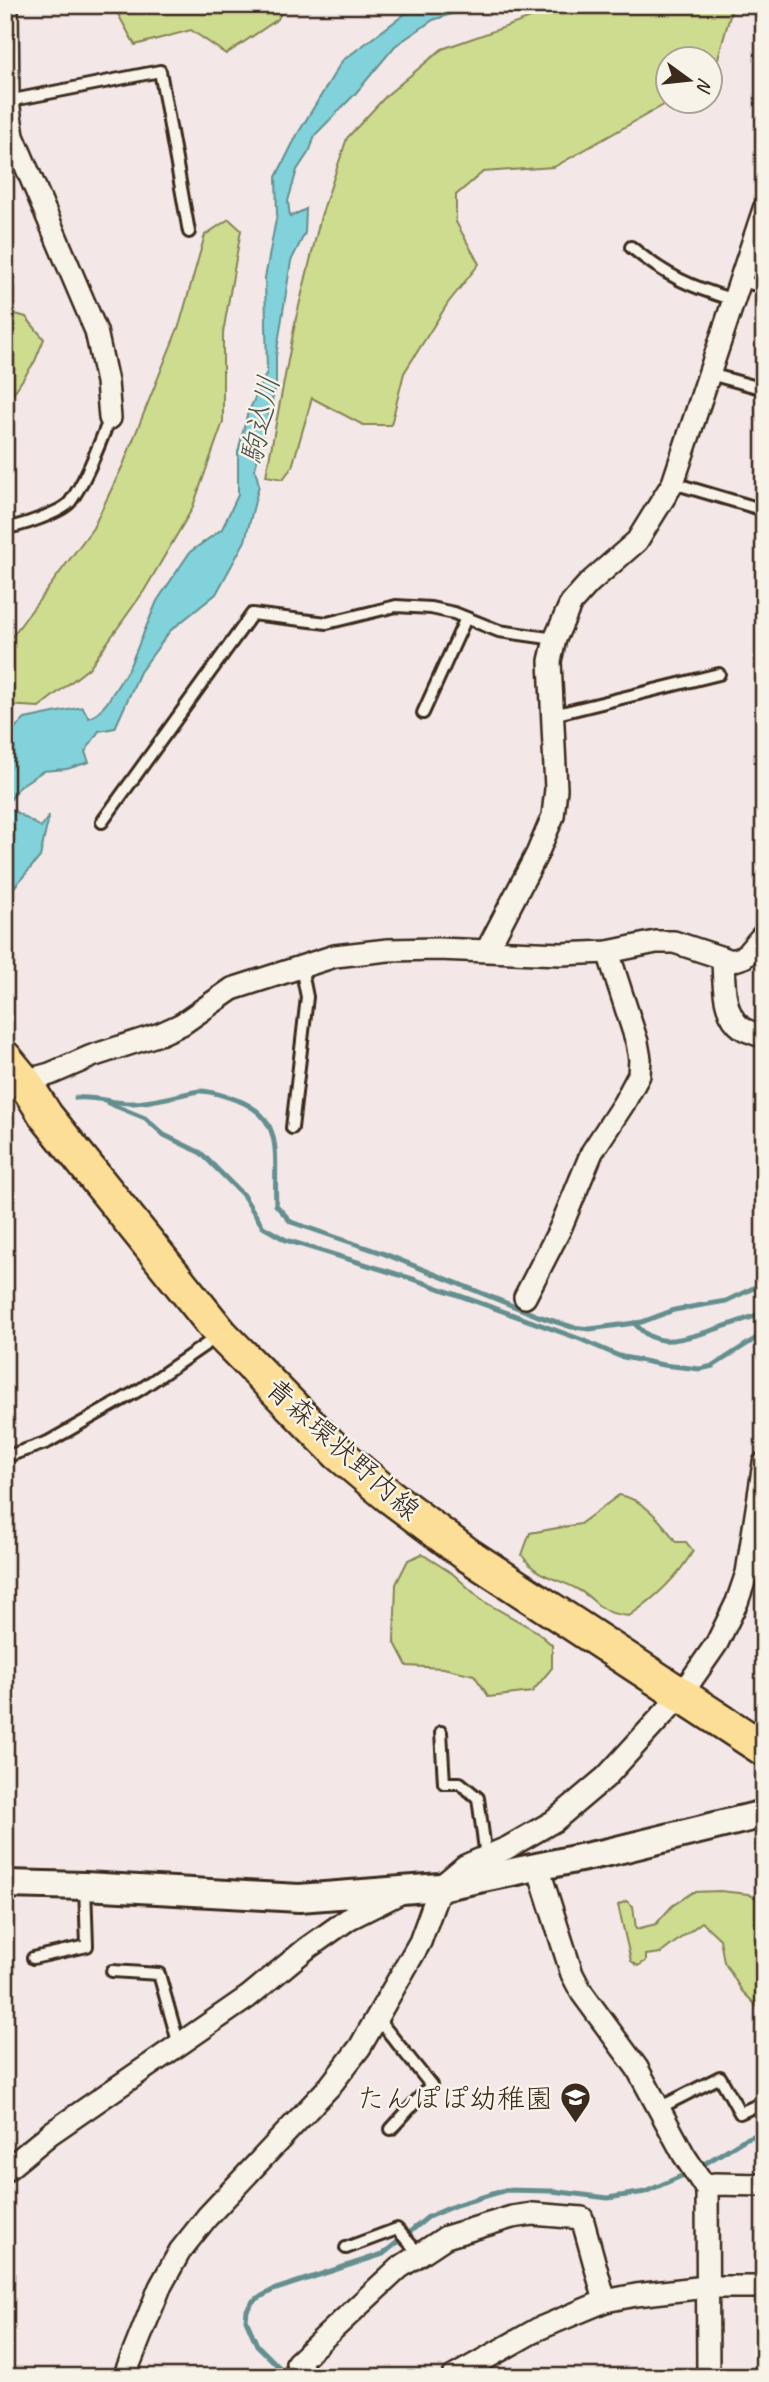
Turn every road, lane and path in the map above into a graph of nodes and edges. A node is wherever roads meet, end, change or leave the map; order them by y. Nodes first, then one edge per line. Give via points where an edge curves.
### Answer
1 (7, 5) edge
2 (8, 101) junction
3 (9, 137) edge
4 (764, 209) edge
5 (189, 232) dead end
6 (631, 247) dead end
7 (764, 287) edge
8 (737, 290) junction
9 (710, 374) junction
10 (764, 389) edge
11 (764, 400) edge
12 (110, 418) joint
13 (673, 483) junction
14 (764, 510) edge
15 (5, 528) edge
16 (466, 618) junction
17 (555, 639) junction
18 (719, 674) dead end
19 (423, 713) dead end
20 (553, 715) junction
21 (102, 822) dead end
22 (764, 934) edge
23 (487, 950) junction
24 (608, 952) junction
25 (723, 958) junction
26 (301, 967) junction
27 (764, 1037) edge
28 (11, 1074) edge
29 (292, 1128) dead end
30 (526, 1297) dead end
31 (221, 1334) junction
32 (5, 1457) edge
33 (764, 1463) edge
34 (681, 1695) junction
35 (441, 1732) dead end
36 (764, 1749) edge
37 (764, 1814) edge
38 (486, 1857) junction
39 (538, 1867) junction
40 (5, 1884) edge
41 (85, 1886) junction
42 (440, 1887) junction
43 (408, 1889) junction
44 (33, 1958) dead end
45 (112, 1971) dead end
46 (377, 2018) junction
47 (178, 2045) junction
48 (764, 2102) edge
49 (659, 2108) junction
50 (391, 2129) dead end
51 (5, 2171) edge
52 (764, 2185) edge
53 (707, 2190) junction
54 (346, 2248) dead end
55 (416, 2251) junction
56 (706, 2287) junction
57 (764, 2287) edge
58 (605, 2301) junction
59 (124, 2377) edge
60 (309, 2377) edge
61 (453, 2377) edge
62 (708, 2377) edge

1 - 2 street
2 - 3 street
2 - 5 lane via 160,71
3 - 12 street via 96,331
4 - 8 street
6 - 8 lane via 659,270 702,290
7 - 8 lane
8 - 9 street
9 - 10 lane
9 - 13 street
10 - 11 lane
12 - 15 lane via 68,504 18,527
13 - 14 lane
13 - 17 street via 637,541 571,603
16 - 17 lane via 499,631
16 - 19 lane
16 - 21 lane via 431,608 396,606 327,623 252,614
17 - 20 street via 550,661
18 - 20 lane
20 - 23 street via 553,816
22 - 25 street via 744,957
23 - 24 street
23 - 26 street via 388,950
24 - 25 street via 674,942
24 - 30 street via 638,1042 639,1074 592,1152
25 - 27 street via 731,1013 741,1028
26 - 28 street via 232,989 160,1034 50,1074
26 - 29 lane via 307,997
28 - 31 main road, 青森環状野内線
31 - 32 lane via 141,1389 48,1442
31 - 34 main road, 青森環状野内線 via 338,1453 388,1495 468,1555
33 - 34 street via 747,1573 737,1602 717,1643
34 - 36 main road, 青森環状野内線
34 - 38 street via 606,1777 554,1821
35 - 38 lane via 444,1783 460,1783 478,1798
37 - 39 street
38 - 42 street via 465,1866
39 - 42 street
39 - 49 street via 572,1974
40 - 41 street
41 - 43 street via 299,1898
41 - 44 lane via 87,1947
42 - 43 street
42 - 46 street via 420,1942
43 - 47 street via 350,1918
45 - 47 lane via 159,1974
46 - 50 lane via 431,2085
46 - 59 street via 330,2086 180,2251 160,2287
47 - 51 street via 51,2133
48 - 49 lane via 740,2113 720,2077
49 - 53 street
52 - 53 street via 714,2184
53 - 56 street
54 - 55 lane via 397,2229
55 - 58 street via 512,2217 582,2218
55 - 60 street via 297,2363
56 - 57 street
56 - 58 street
56 - 62 street
58 - 61 street via 538,2329

